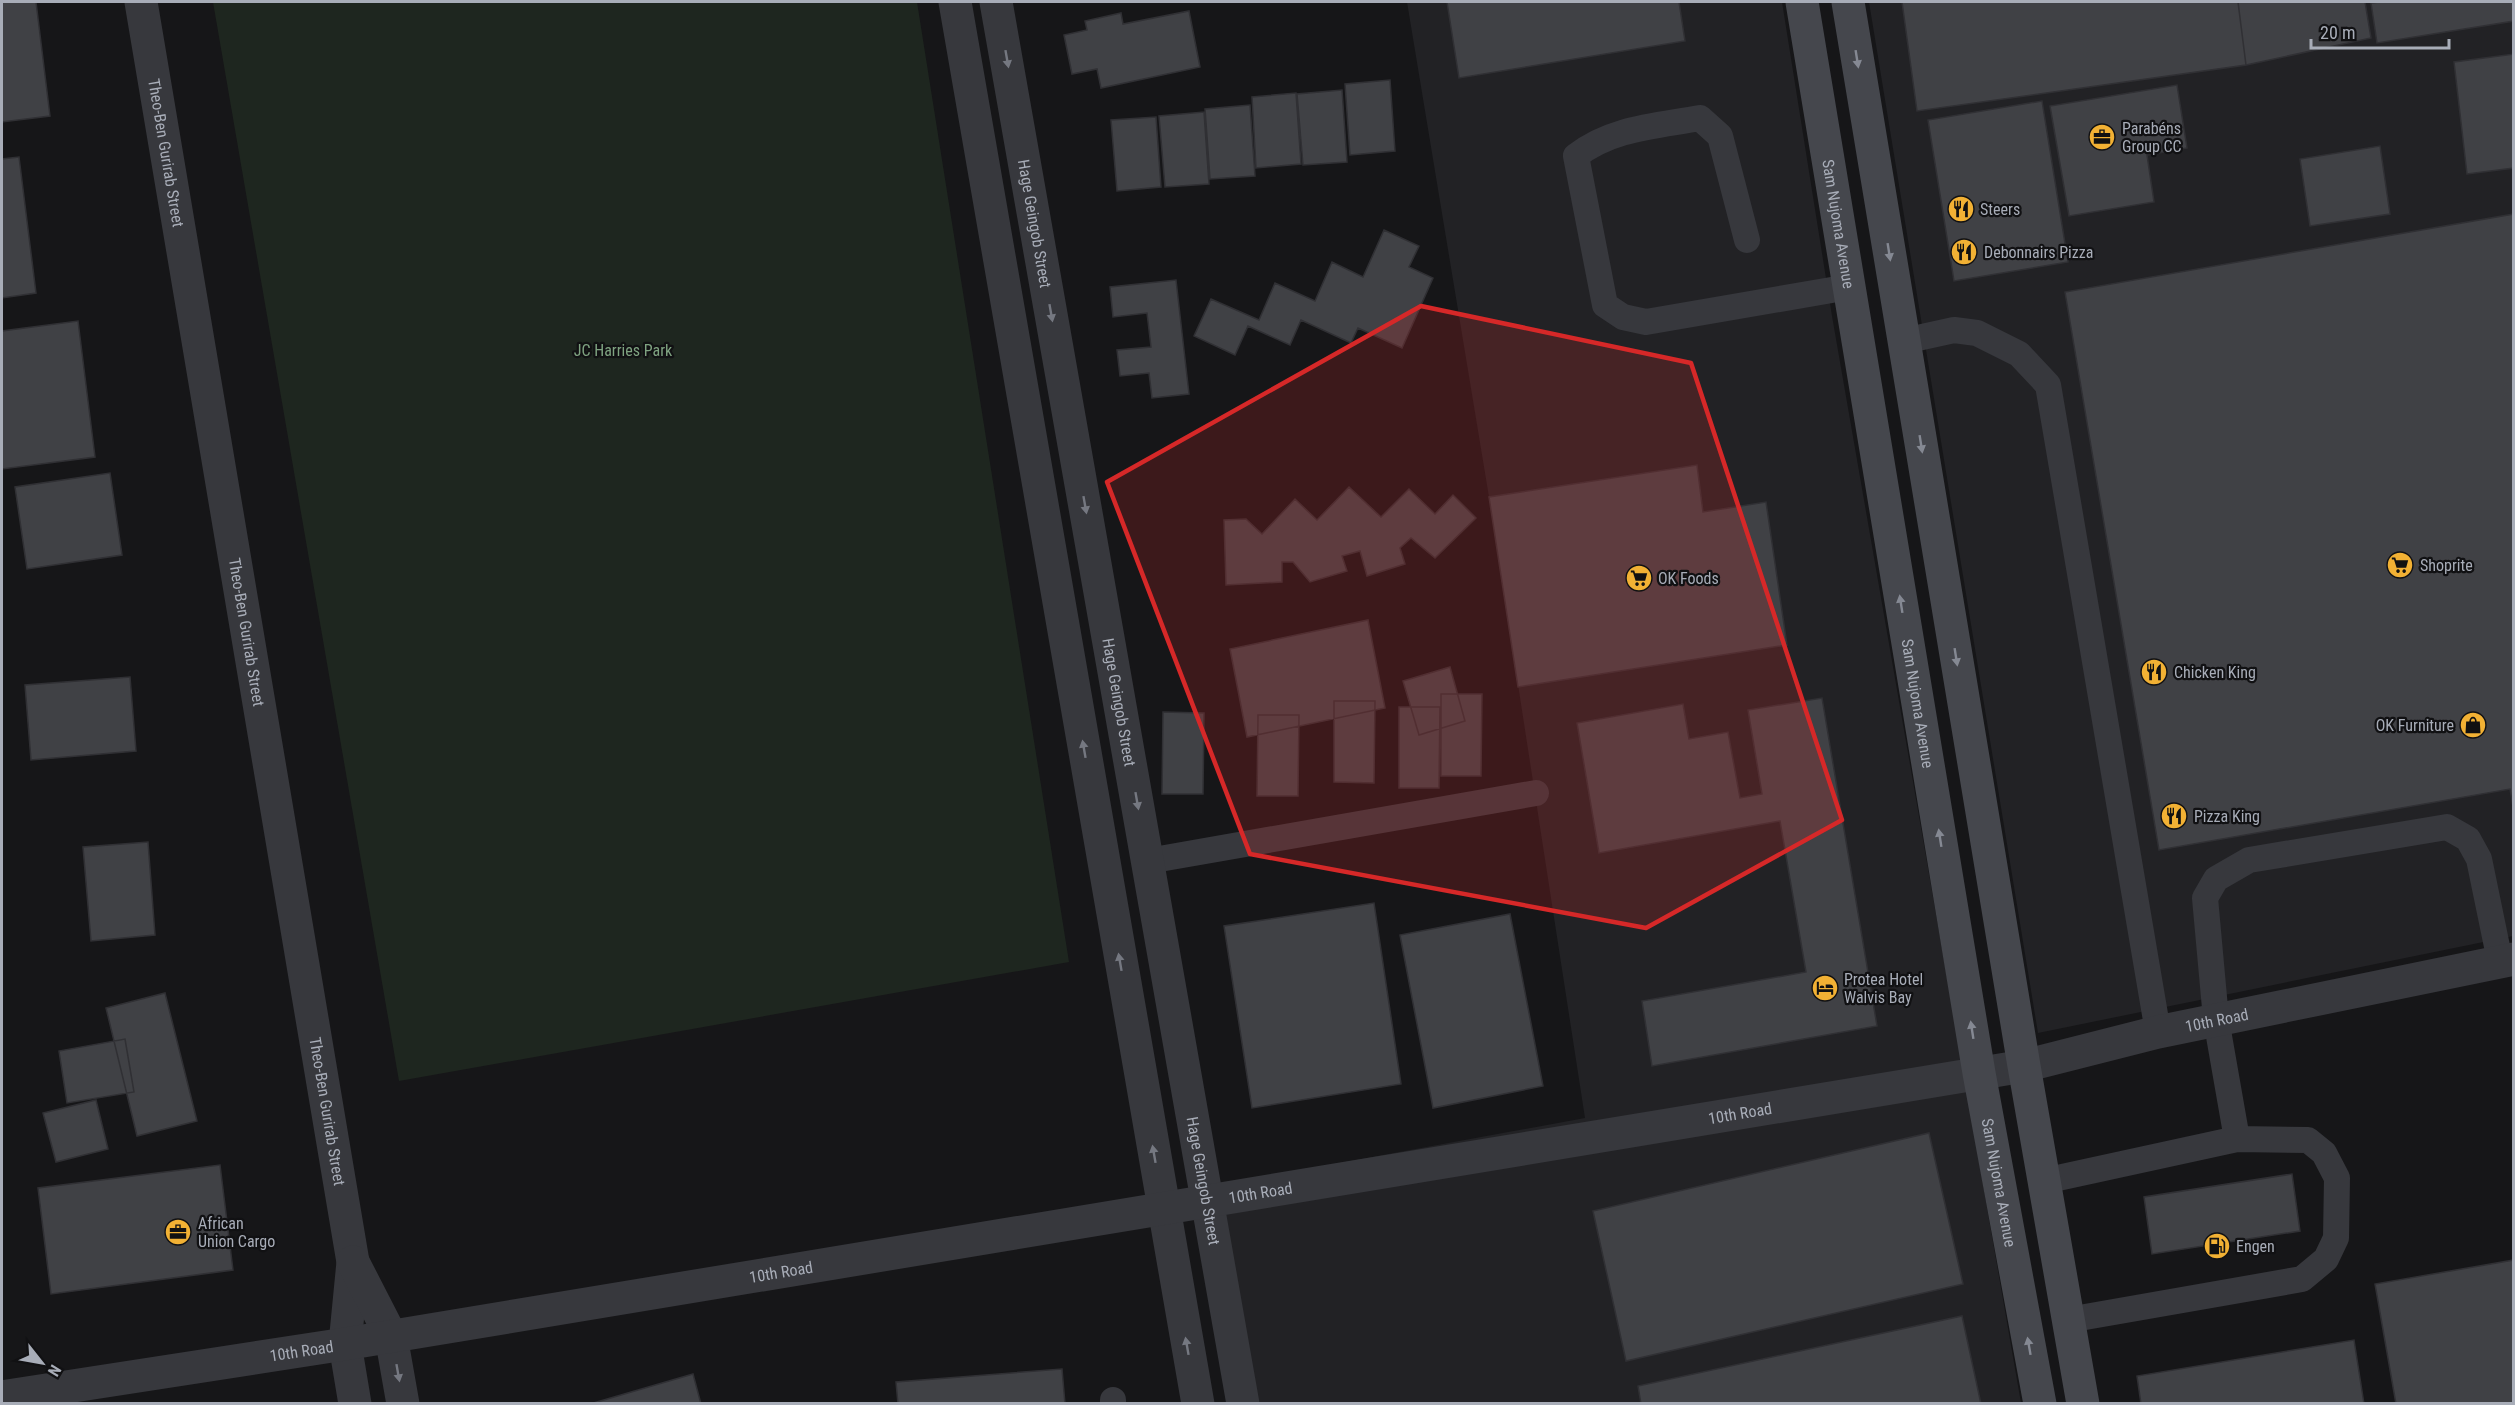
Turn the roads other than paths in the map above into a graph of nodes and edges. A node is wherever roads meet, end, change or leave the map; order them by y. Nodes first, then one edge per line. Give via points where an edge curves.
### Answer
1 (141, 2) edge
2 (955, 2) edge
3 (996, 2) edge
4 (1802, 2) edge
5 (1848, 2) edge
6 (1747, 240) dead end
7 (1849, 287) junction
8 (1904, 341) junction
9 (1536, 793) dead end
10 (1148, 861) junction
11 (2507, 960) edge
12 (2216, 1019) junction
13 (2158, 1032) junction
14 (2024, 1066) junction
15 (1979, 1073) junction
16 (2237, 1138) junction
17 (2044, 1181) junction
18 (1208, 1201) junction
19 (1163, 1208) junction
20 (352, 1262) junction
21 (2068, 1320) junction
22 (392, 1336) junction
23 (345, 1344) junction
24 (2, 1397) edge
25 (355, 1404) edge
26 (403, 1404) edge
27 (1198, 1404) edge
28 (1243, 1404) edge
29 (2040, 1404) edge
30 (2083, 1404) edge

1 - 20 street, Theo-Ben Gurirab Street
19 -> 2 street
3 -> 10 street, Hage Geingob Street
4 - 7 main road, Sam Nujoma Avenue
5 -> 8 main road
6 - 7 lane via 1720,136 1700,118 1621,132 1592,143 1576,156 1605,305 1623,317 1646,322
15 -> 7 main road, Sam Nujoma Avenue
8 - 13 lane via 1954,330 1977,333 2019,354 2048,385
8 -> 14 main road
9 - 10 lane
10 - 18 street, Hage Geingob Street
11 - 12 street, 10th Road
11 - 12 lane via 2479,859 2468,839 2447,827 2249,860 2216,879 2205,898
12 - 13 street, 10th Road
12 - 16 lane
13 - 14 street, 10th Road
14 - 15 street, 10th Road
14 - 17 main road
15 - 18 street, 10th Road
29 -> 15 main road, Sam Nujoma Avenue
16 - 17 lane
16 - 21 lane via 2308,1140 2324,1153 2337,1178 2336,1238 2326,1259 2302,1279
17 - 21 main road
18 - 19 street, 10th Road
18 - 28 street, Hage Geingob Street
19 - 22 street, 10th Road
27 -> 19 street
20 - 22 street, Theo-Ben Gurirab Street
20 - 23 street, Theo-Ben Gurirab Street
21 - 30 main road
22 - 23 street, 10th Road
22 -> 26 street, Theo-Ben Gurirab Street
23 - 24 street, 10th Road
23 - 25 street, Theo-Ben Gurirab Street

